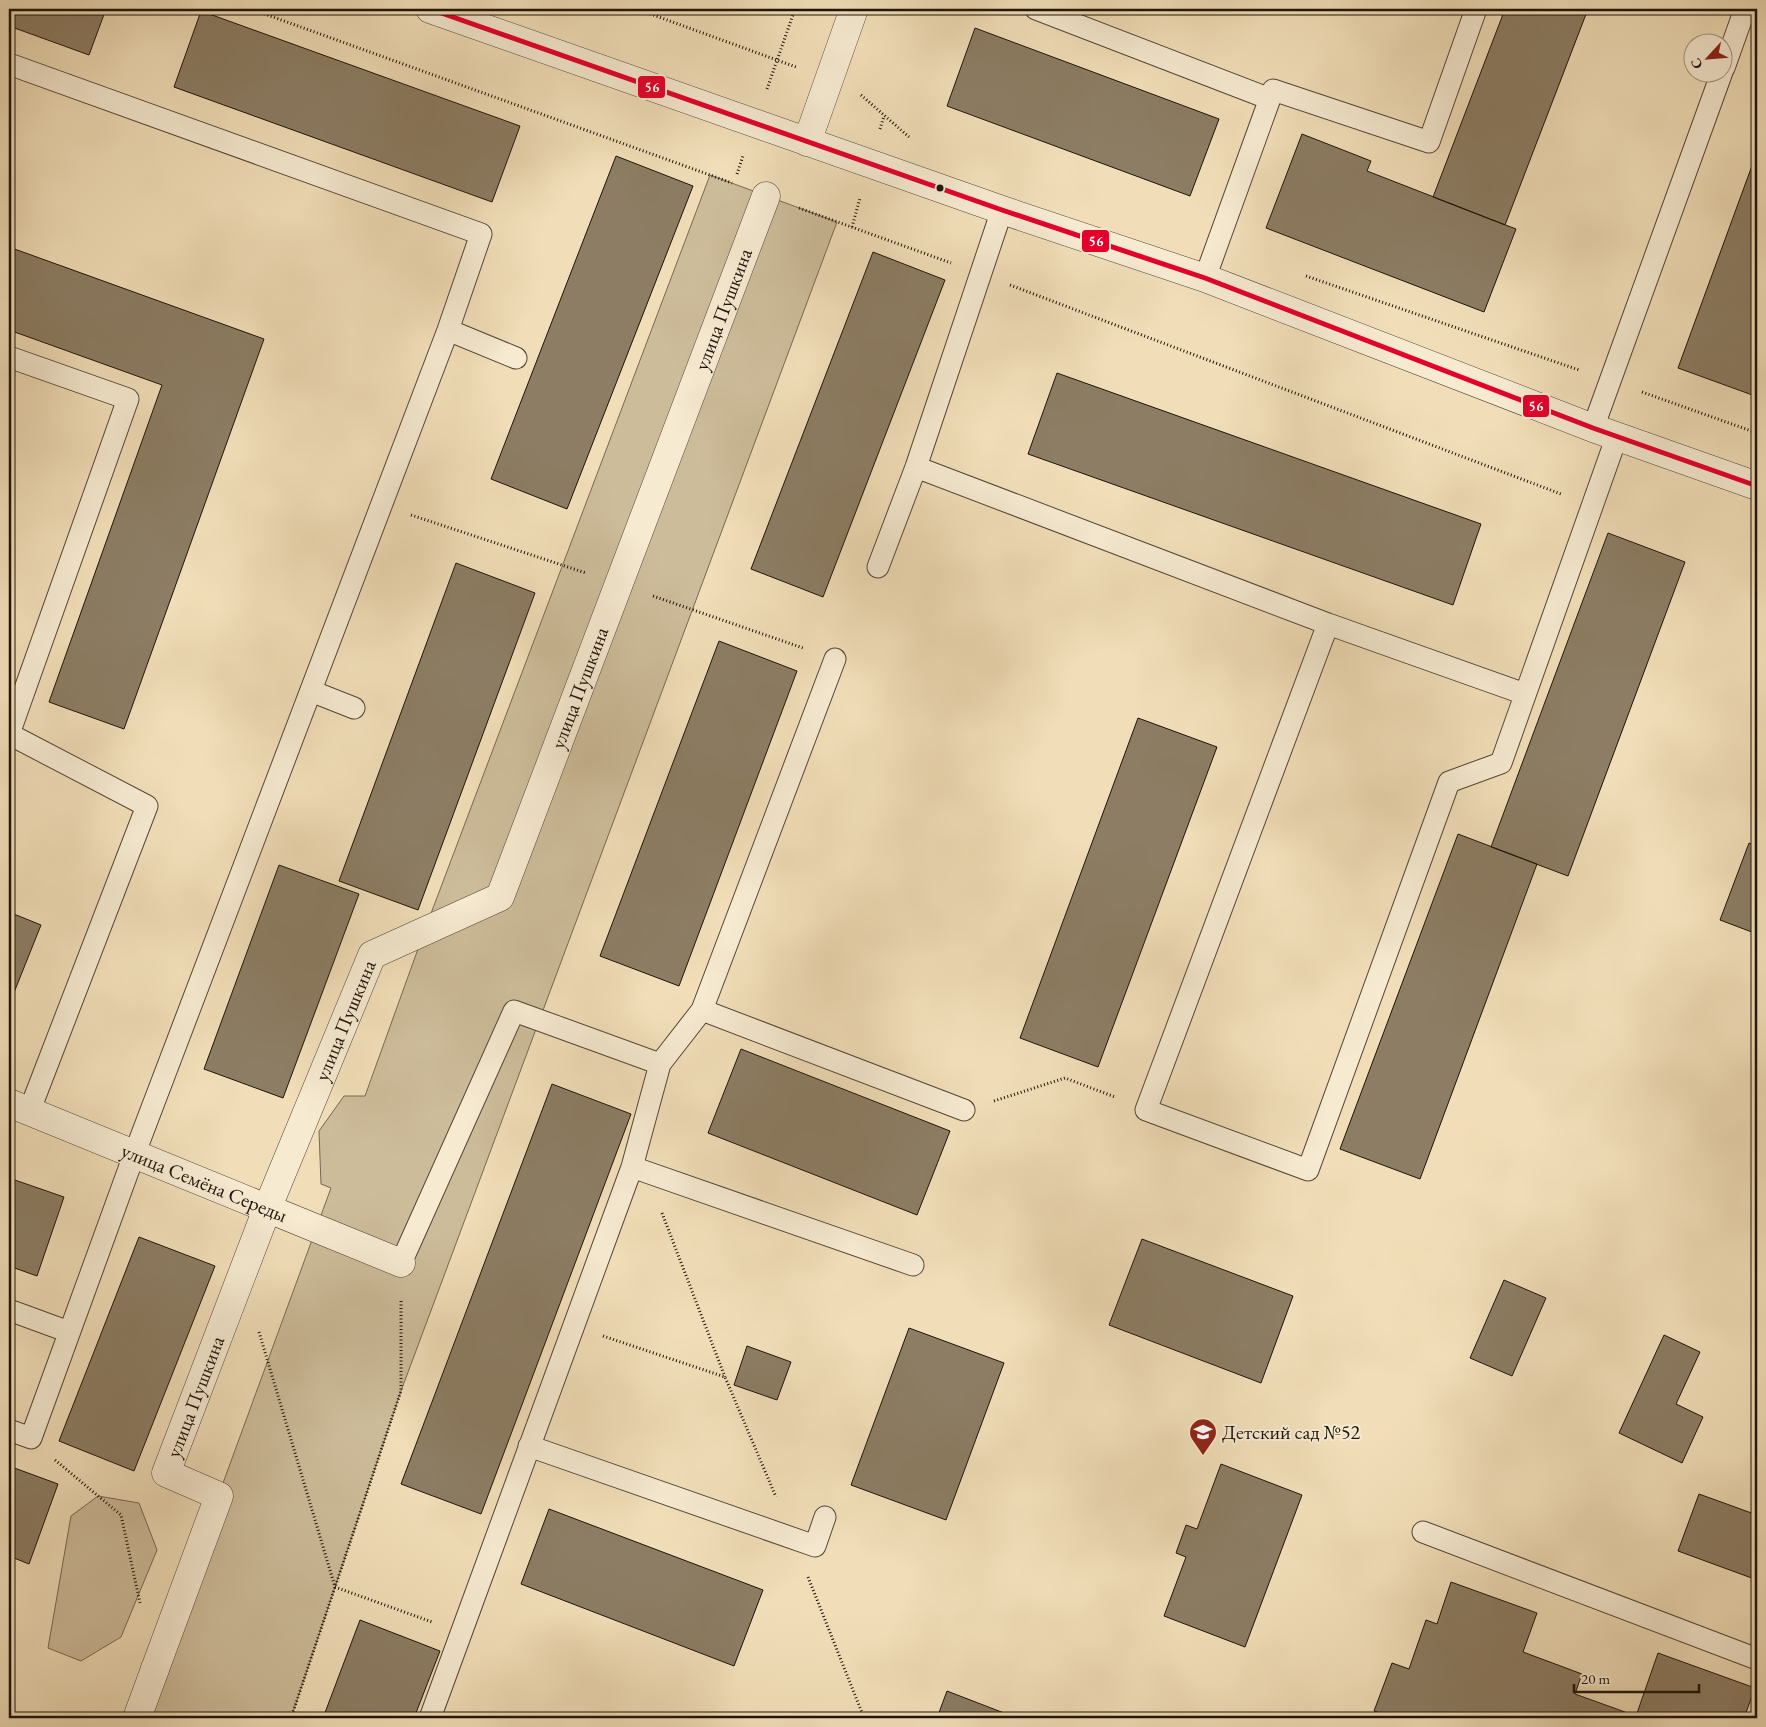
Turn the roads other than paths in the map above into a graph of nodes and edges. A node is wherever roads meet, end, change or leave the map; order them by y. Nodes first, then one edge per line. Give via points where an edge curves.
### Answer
1 (430, 9) edge
2 (854, 9) edge
3 (1036, 9) edge
4 (1476, 9) edge
5 (1745, 9) edge
6 (1074, 15) edge
7 (1734, 40) edge
8 (9, 64) edge
9 (1718, 82) edge
10 (1270, 99) junction
11 (807, 142) junction
12 (766, 196) road end
13 (1002, 210) junction
14 (1205, 278) junction
15 (448, 330) junction
16 (9, 357) edge
17 (516, 358) dead end
18 (1605, 432) junction
19 (916, 467) junction
20 (1757, 486) edge
21 (878, 567) dead end
22 (1328, 624) junction
23 (834, 658) dead end
24 (311, 691) junction
25 (1525, 694) junction
26 (354, 708) dead end
27 (702, 1010) junction
28 (660, 1064) junction
29 (19, 1108) edge
30 (964, 1110) road end
31 (134, 1154) junction
32 (639, 1169) junction
33 (267, 1209) junction
34 (401, 1263) joint
35 (913, 1265) dead end
36 (9, 1310) edge
37 (69, 1332) junction
38 (9, 1430) edge
39 (529, 1446) junction
40 (825, 1517) dead end
41 (1423, 1532) dead end
42 (1757, 1659) edge
43 (137, 1718) edge
44 (430, 1718) edge

1 - 11 street
2 - 11 street
3 - 6 lane
4 - 10 lane via 1429,142 1273,90
5 - 7 lane
6 - 10 lane
8 - 15 lane via 481,234
9 - 18 lane via 1610,380
10 - 14 lane
11 - 13 street
12 - 33 street, улица Пушкина via 500,897 372,955
13 - 14 street
13 - 19 lane
14 - 18 street
15 - 17 lane
15 - 24 lane
16 - 29 lane via 128,399 9,734 147,806
18 - 20 street
18 - 25 lane via 1592,506
19 - 21 lane
19 - 22 lane
22 - 25 lane
22 - 25 lane via 1146,1110 1308,1170 1449,782 1501,763
23 - 27 lane
24 - 26 lane
24 - 31 lane
27 - 28 lane
27 - 30 lane
28 - 32 lane
28 - 34 lane via 514,1012
29 - 31 street, улица Семёна Середы
31 - 33 street, улица Семёна Середы
31 - 37 lane
32 - 35 lane
32 - 39 lane
33 - 34 street, улица Семёна Середы
33 - 43 street, улица Пушкина via 166,1473 219,1496
36 - 37 lane
37 - 38 lane via 31,1438
39 - 40 lane via 815,1546
39 - 44 lane
41 - 42 lane

